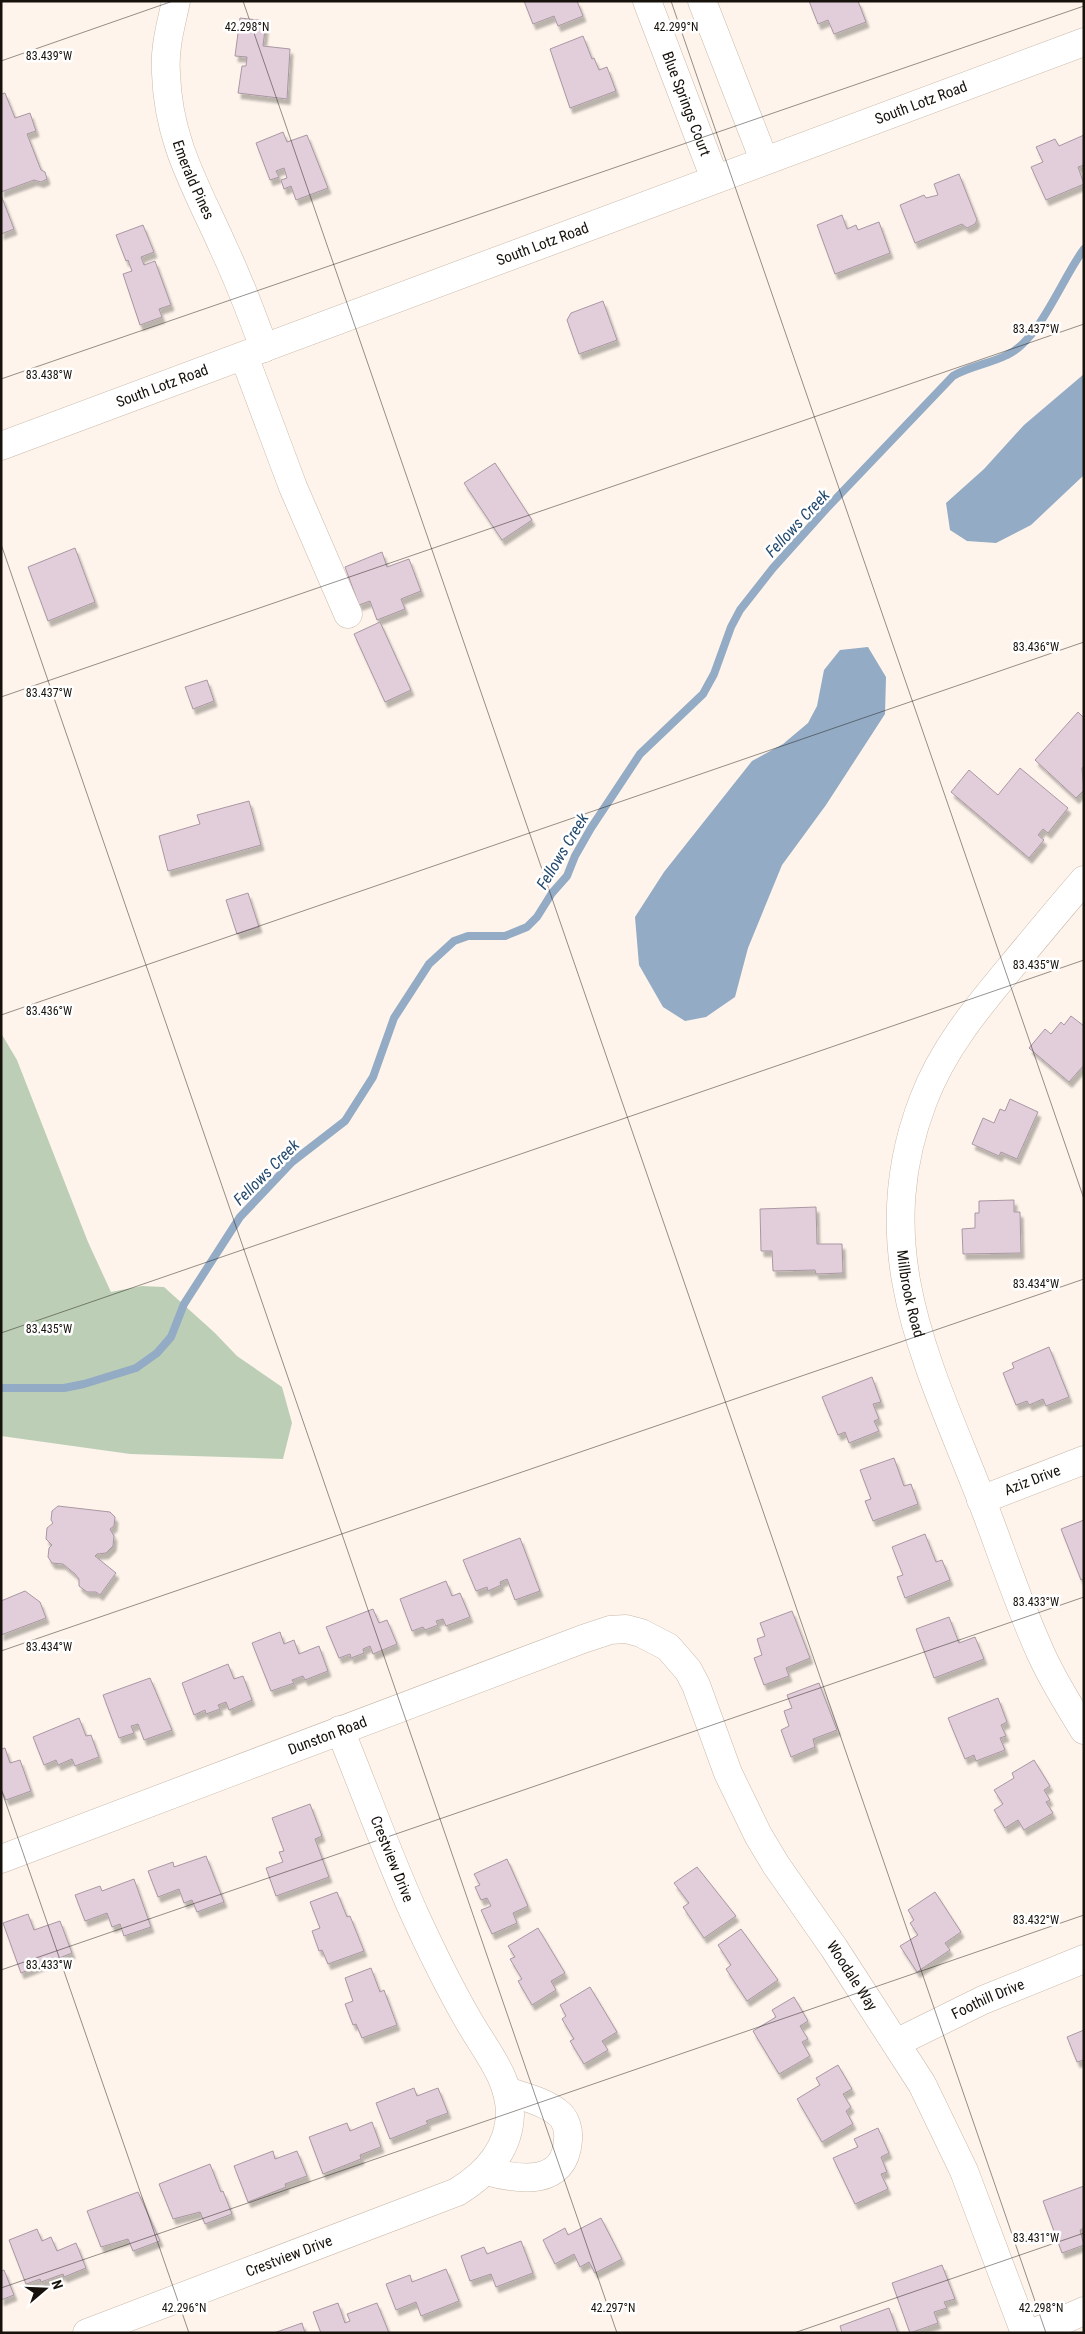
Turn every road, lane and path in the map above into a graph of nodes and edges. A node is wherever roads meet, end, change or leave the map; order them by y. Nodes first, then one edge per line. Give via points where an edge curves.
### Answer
1 (176, 1) edge
2 (647, 1) edge
3 (702, 1) edge
4 (1084, 42) edge
5 (764, 160) junction
6 (715, 179) junction
7 (254, 352) junction
8 (1, 446) edge
9 (348, 614) dead end
10 (1084, 880) edge
11 (1084, 1460) edge
12 (982, 1500) junction
13 (654, 1638) joint
14 (340, 1730) junction
15 (1084, 1730) edge
16 (1, 1859) edge
17 (1084, 1959) edge
18 (896, 2043) junction
19 (507, 2091) junction
20 (486, 2171) junction
21 (1084, 2311) edge
22 (87, 2333) edge
23 (1025, 2333) edge
24 (1033, 2333) edge

1 - 7 street, Emerald Pines via 165,71 174,131 192,182 224,247
2 - 6 street, Blue Springs Court
3 - 5 street
4 - 5 street, South Lotz Road
5 - 6 street, South Lotz Road
6 - 7 street, South Lotz Road
7 - 8 street, South Lotz Road
7 - 9 street, Emerald Pines via 294,487
10 - 12 street, Millbrook Road via 969,1018 952,1043 923,1100 913,1128 905,1168 900,1207 901,1247 911,1311 922,1348
11 - 12 street, Aziz Drive
12 - 15 street, Millbrook Road via 1042,1655
13 - 14 street, Dunston Road via 626,1629 610,1630
13 - 18 street, Woodale Way via 668,1647 688,1670 728,1773 758,1835
14 - 16 street, Dunston Road
14 - 19 street, Crestview Drive via 414,1913 467,2018 496,2064
17 - 18 street, Foothill Drive via 983,2000
18 - 23 street, Woodale Way via 922,2084 964,2171
19 - 20 street, Crestview Drive via 510,2115 506,2134 500,2151
19 - 20 street via 559,2113 568,2133 568,2150 559,2166 545,2175 527,2178
20 - 22 street, Crestview Drive via 468,2185 441,2198
21 - 24 street

